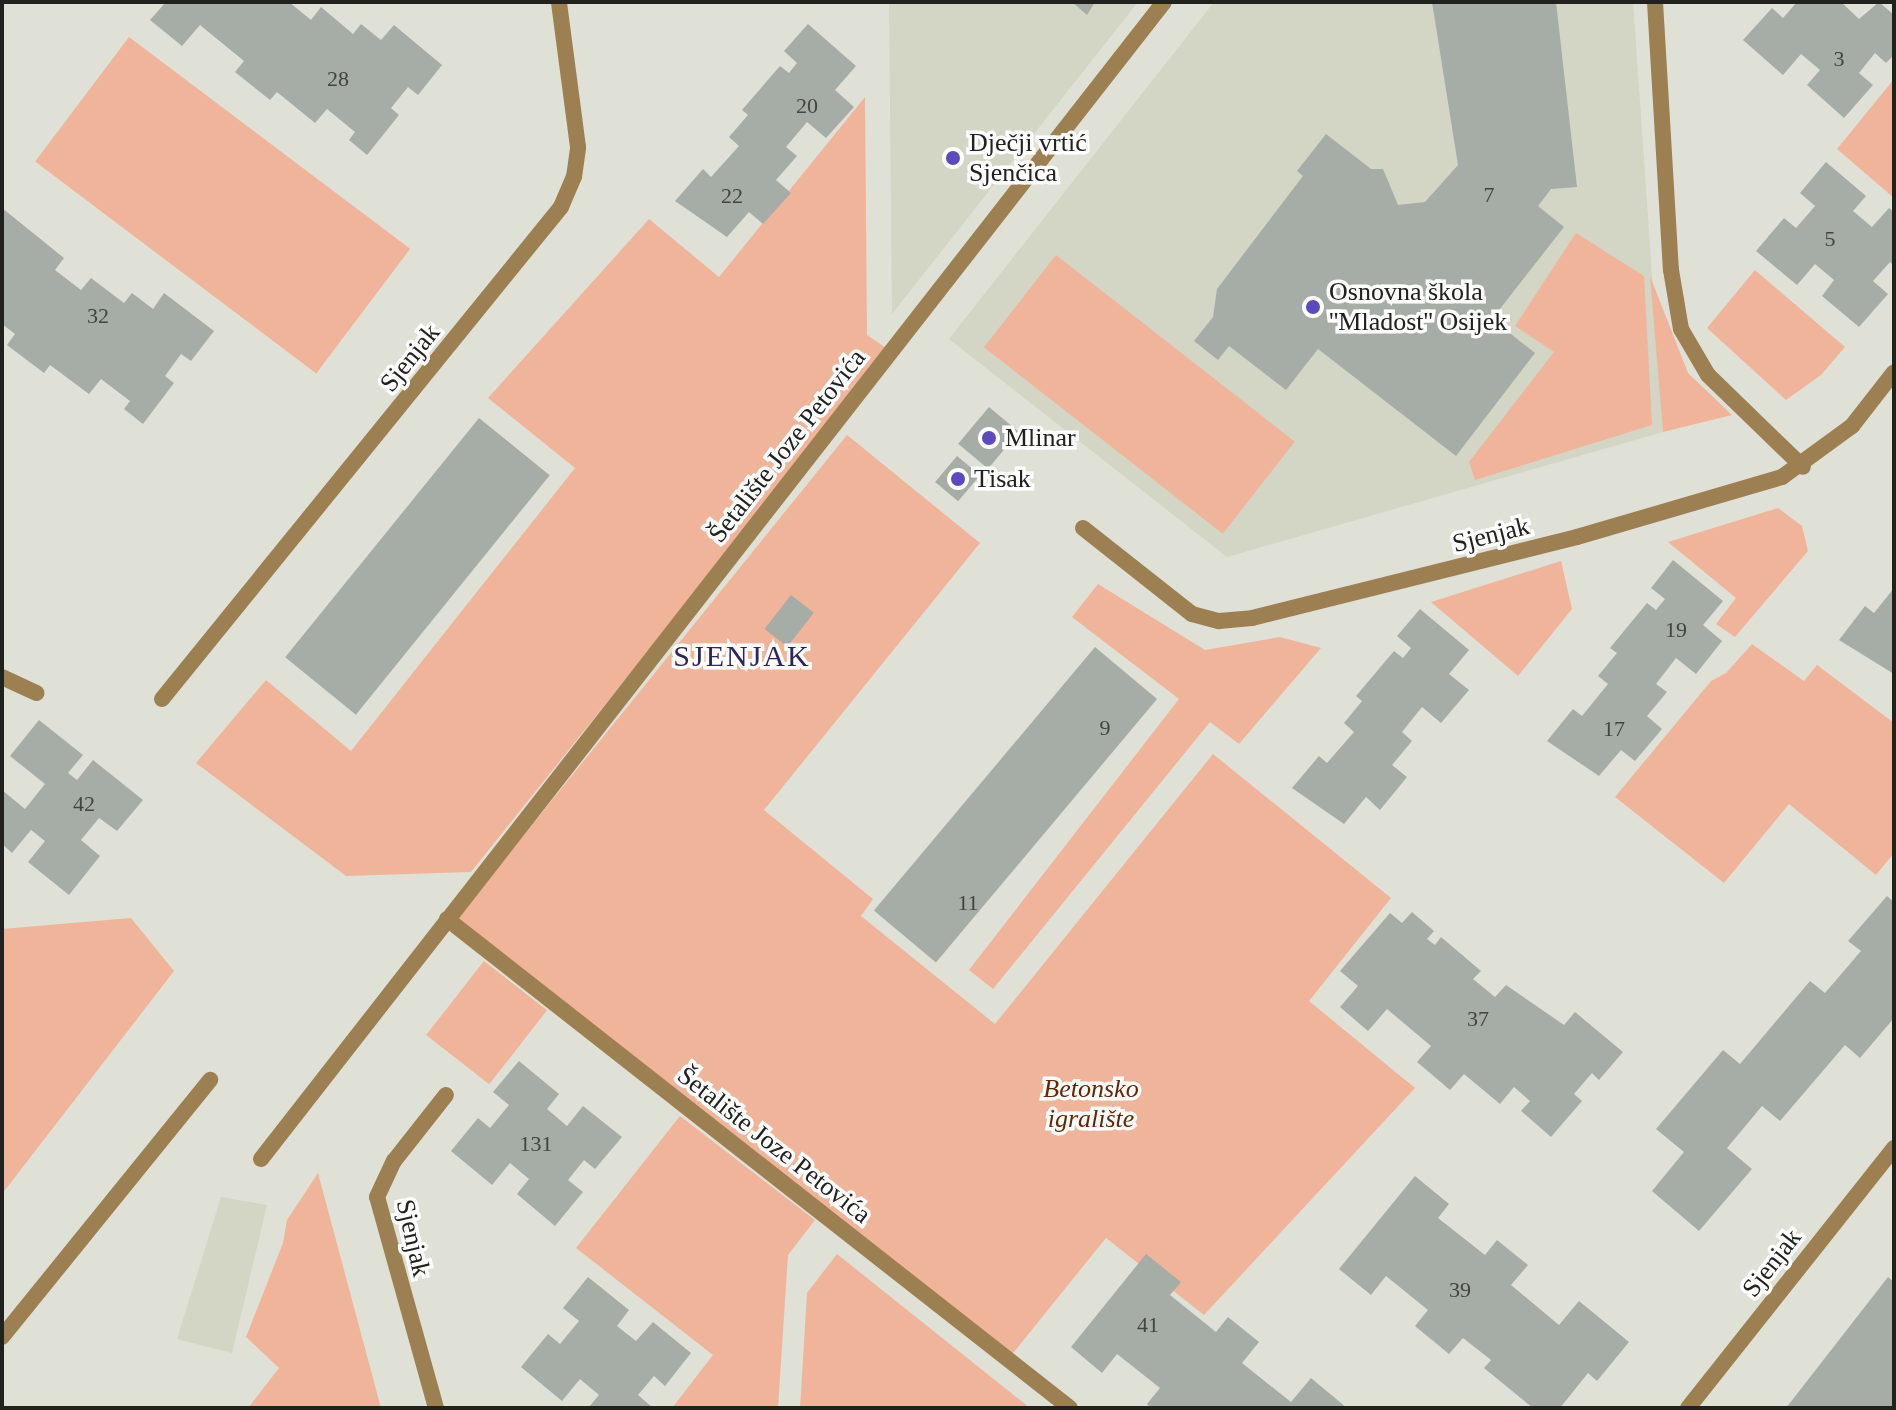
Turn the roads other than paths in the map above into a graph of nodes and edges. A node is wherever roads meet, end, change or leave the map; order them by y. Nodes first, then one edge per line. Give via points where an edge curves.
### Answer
1 (559, 2) edge
2 (1164, 2) edge
3 (1655, 2) edge
4 (1894, 372) edge
5 (1803, 467) junction
6 (1083, 528) dead end
7 (2, 677) edge
8 (36, 693) dead end
9 (162, 699) dead end
10 (447, 919) junction
11 (210, 1080) dead end
12 (446, 1095) dead end
13 (1894, 1148) edge
14 (261, 1159) dead end
15 (2, 1337) edge
16 (436, 1408) edge
17 (1070, 1408) edge
18 (1688, 1408) edge

1 - 9 street, Sjenjak via 578,147 574,177 561,207
2 - 10 street, Šetalište Joze Petovića
3 - 5 street via 1671,270 1681,329 1708,375
4 - 5 street, Sjenjak via 1852,426
5 - 6 street, Sjenjak via 1759,486 1577,537 1353,595 1230,620 1192,614
7 - 8 street
10 - 14 street, Šetalište Joze Petovića
10 - 17 street, Šetalište Joze Petovića
11 - 15 street
12 - 16 street, Sjenjak via 394,1161 377,1197
13 - 18 street, Sjenjak

